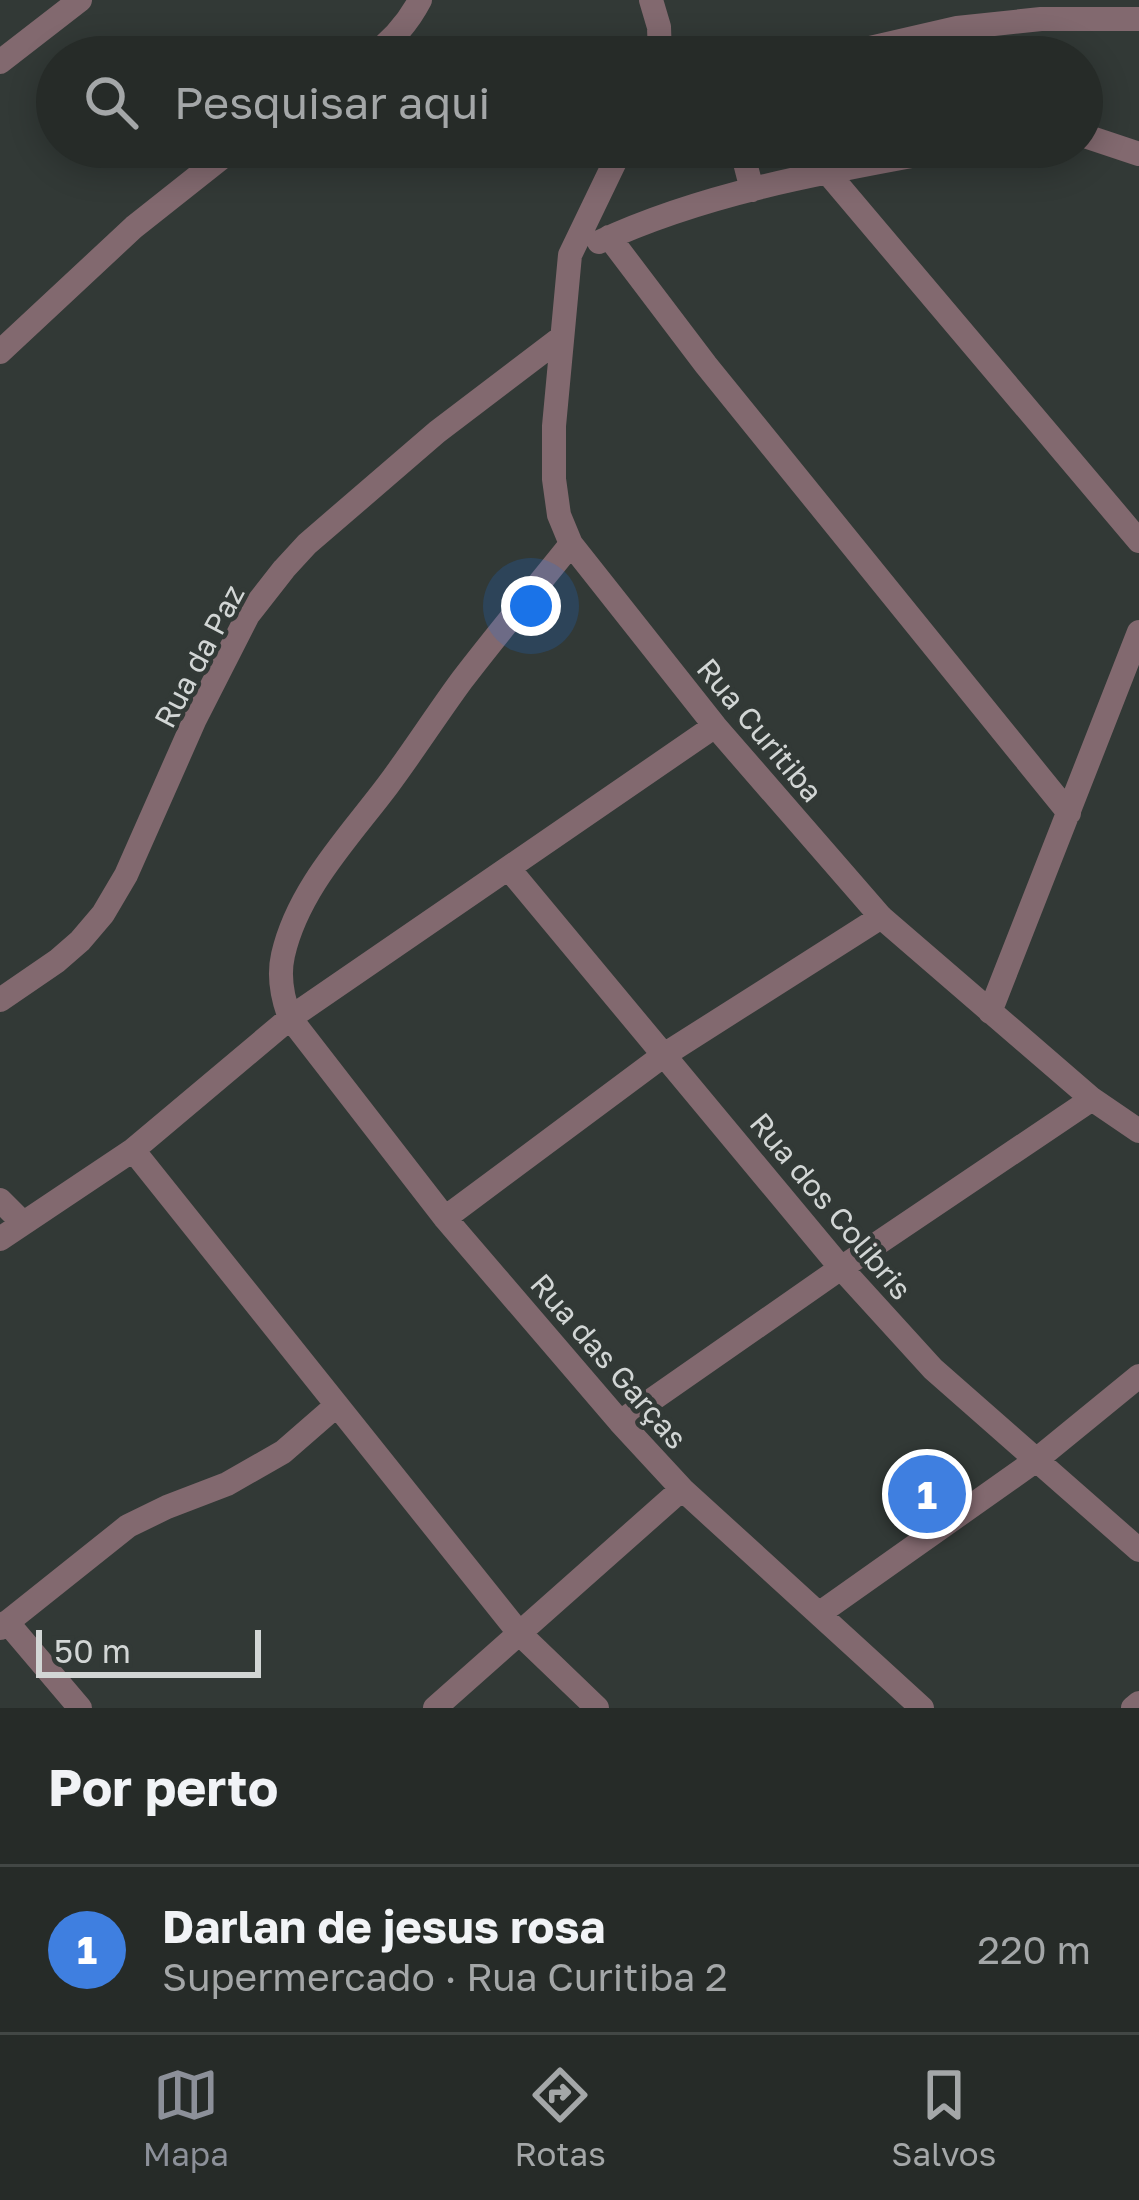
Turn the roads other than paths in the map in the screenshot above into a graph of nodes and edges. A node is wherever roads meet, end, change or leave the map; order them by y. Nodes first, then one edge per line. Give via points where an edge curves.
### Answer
1 (80, 0) edge
2 (420, 0) edge
3 (651, 0) edge
4 (1139, 20) edge
5 (394, 36) edge
6 (659, 36) edge
7 (922, 36) edge
8 (0, 62) edge
9 (1103, 142) edge
10 (1139, 154) edge
11 (208, 168) edge
12 (612, 168) edge
13 (746, 168) edge
14 (848, 168) edge
15 (827, 172) junction
16 (752, 190) junction
17 (609, 237) junction
18 (570, 255) junction
19 (562, 337) junction
20 (0, 352) edge
21 (1139, 541) edge
22 (571, 544) junction
23 (1139, 632) edge
24 (715, 726) junction
25 (1069, 813) junction
26 (509, 869) junction
27 (881, 917) junction
28 (0, 1000) edge
29 (989, 1012) junction
30 (290, 1018) junction
31 (664, 1055) junction
32 (1092, 1100) junction
33 (1139, 1131) edge
34 (133, 1150) junction
35 (0, 1200) edge
36 (445, 1218) junction
37 (22, 1222) junction
38 (0, 1239) edge
39 (841, 1268) junction
40 (1139, 1376) edge
41 (337, 1405) junction
42 (620, 1422) junction
43 (1035, 1461) junction
44 (682, 1489) junction
45 (1139, 1550) edge
46 (820, 1613) junction
47 (3, 1625) edge
48 (520, 1634) junction
49 (80, 1708) edge
50 (435, 1708) edge
51 (597, 1708) edge
52 (922, 1708) edge

1 - 8 street
2 - 5 street
3 - 6 street
4 - 7 street via 1041,19
9 - 10 street
11 - 20 street
12 - 18 street
13 - 16 street
14 - 15 street
15 - 16 street
15 - 21 street
16 - 17 street
17 - 18 street
17 - 25 street
18 - 19 street, Rua Curitiba
19 - 22 street, Rua Curitiba via 554,479
19 - 28 street, Rua da Paz via 437,432 284,568 242,626 104,914
22 - 24 street, Rua Curitiba
22 - 30 street via 314,886 283,956
23 - 25 street
24 - 26 street
24 - 27 street, Rua Curitiba
25 - 29 street
26 - 30 street
26 - 31 street, Rua dos Colibris
27 - 29 street, Rua Curitiba
27 - 31 street
29 - 32 street, Rua Curitiba
30 - 34 street
30 - 36 street, Rua das Garças
31 - 36 street
31 - 39 street, Rua dos Colibris
32 - 33 street, Rua Curitiba
32 - 39 street
34 - 37 street
34 - 41 street
35 - 37 street
36 - 42 street, Rua das Garças
37 - 38 street
39 - 42 street
39 - 43 street, Rua dos Colibris via 933,1369
40 - 43 street
41 - 47 street via 268,1461 128,1526
41 - 48 street
42 - 44 street, Rua das Garças
43 - 45 street, Rua dos Colibris
43 - 46 street
44 - 46 street, Rua das Garças
44 - 48 street
46 - 52 street, Rua das Garças
47 - 49 street
48 - 50 street
48 - 51 street

